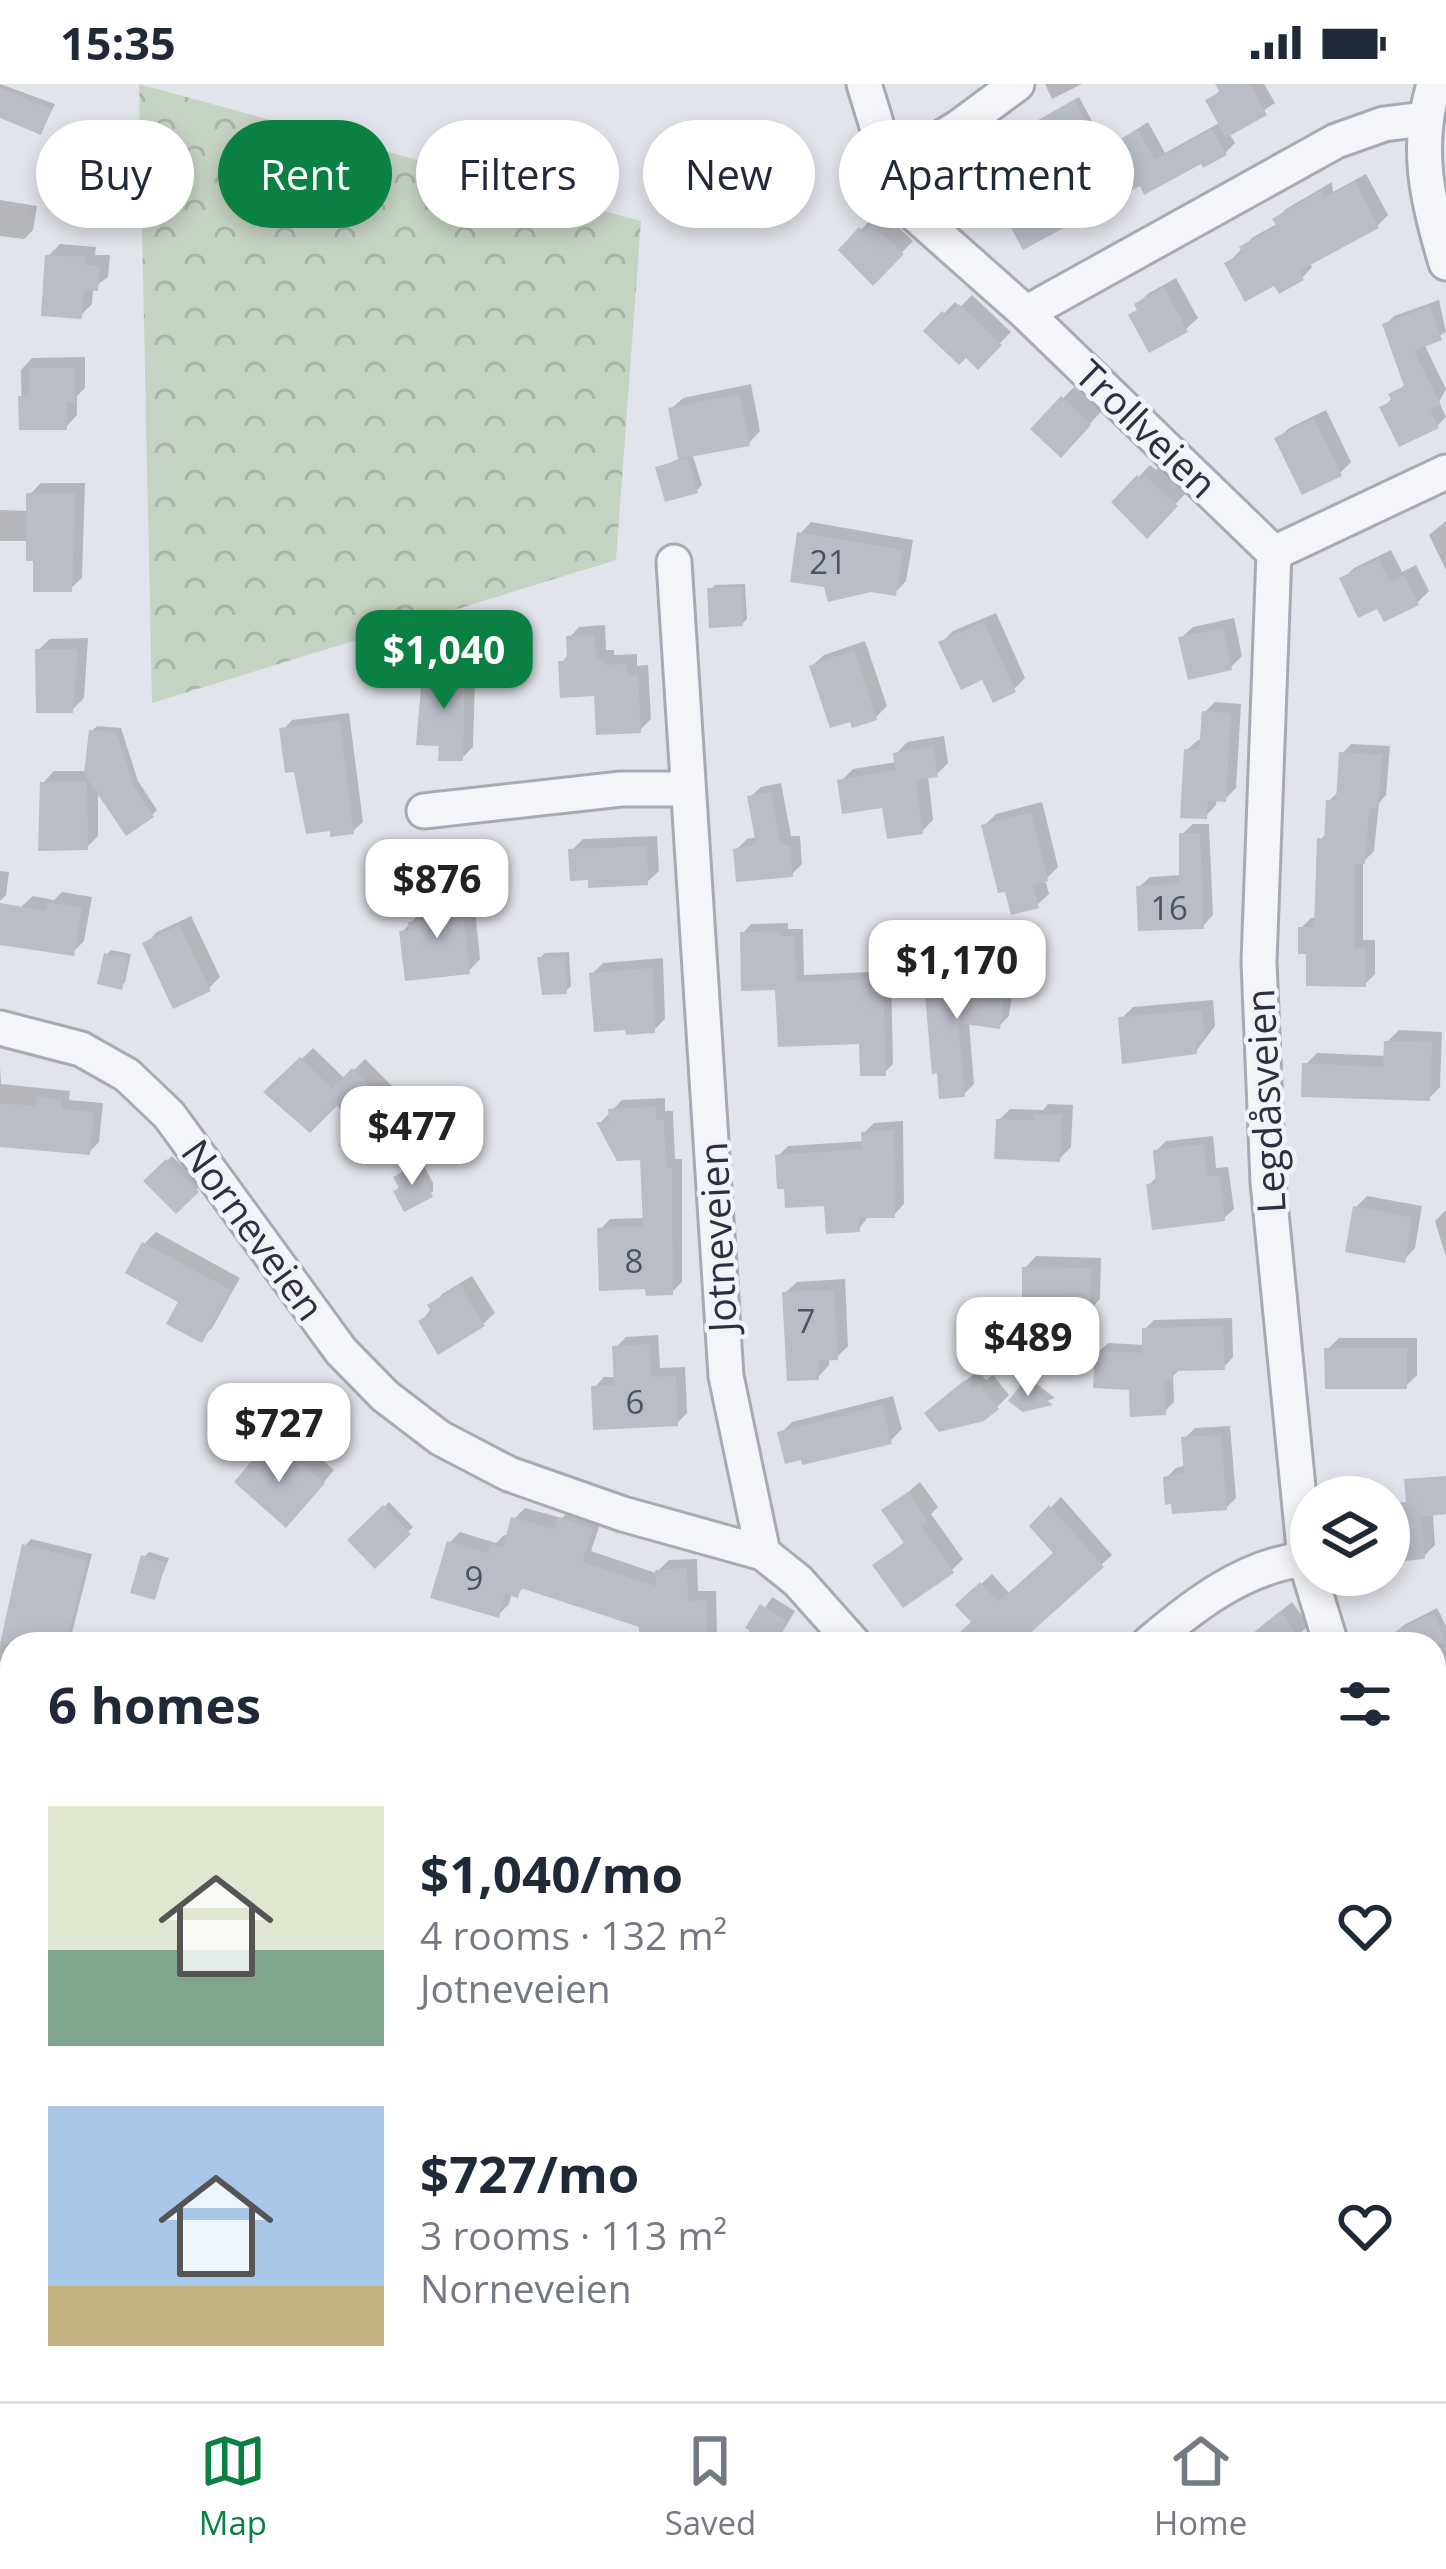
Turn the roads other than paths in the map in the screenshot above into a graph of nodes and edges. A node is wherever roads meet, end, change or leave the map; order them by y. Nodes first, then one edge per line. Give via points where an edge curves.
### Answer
1 (864, 84) edge
2 (1017, 84) edge
3 (1435, 84) edge
4 (1424, 119) junction
5 (874, 120) edge
6 (968, 120) edge
7 (930, 228) edge
8 (1446, 263) edge
9 (1026, 314) junction
10 (1446, 472) edge
11 (1274, 553) junction
12 (674, 562) dead end
13 (686, 789) junction
14 (424, 811) dead end
15 (0, 1028) edge
16 (1297, 1476) edge
17 (763, 1553) junction
18 (1290, 1562) edge
19 (1316, 1596) edge
20 (843, 1632) edge
21 (1163, 1632) edge
22 (1327, 1632) edge

1 - 5 street, Trollveien
2 - 6 street
3 - 4 street
4 - 8 street via 1426,197
4 - 9 street via 1336,141
7 - 9 street, Trollveien
9 - 11 street, Trollveien
10 - 11 street
11 - 16 street, Legdåsveien via 1259,962 1268,1182
12 - 13 street, Jotneveien
13 - 14 street
13 - 17 street, Jotneveien via 726,1376
15 - 17 street, Norneveien via 82,1049 127,1075 169,1115 341,1351 440,1438 623,1514
17 - 20 street
18 - 21 street via 1247,1576
19 - 22 street, Legdåsveien

